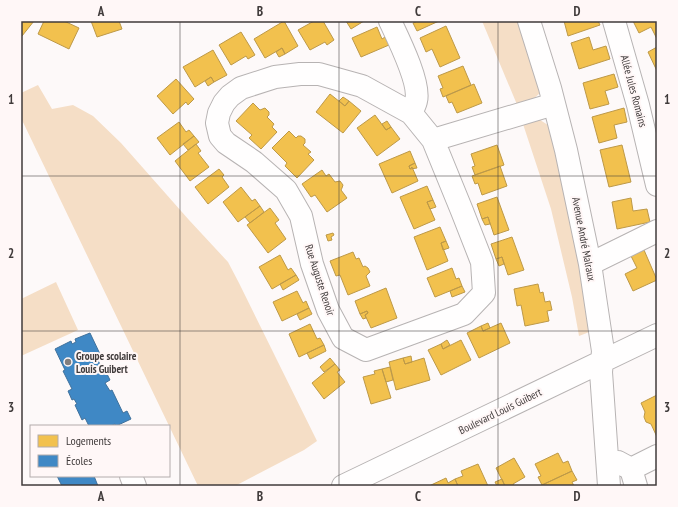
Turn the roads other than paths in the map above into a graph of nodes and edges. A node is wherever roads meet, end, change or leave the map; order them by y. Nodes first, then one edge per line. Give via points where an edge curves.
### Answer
1 (390, 21) edge
2 (529, 21) edge
3 (614, 21) edge
4 (554, 104) junction
5 (411, 113) junction
6 (433, 140) junction
7 (657, 186) edge
8 (657, 232) edge
9 (590, 264) junction
10 (657, 335) edge
11 (601, 362) junction
12 (657, 456) edge
13 (608, 462) junction
14 (130, 477) edge
15 (634, 477) edge
16 (135, 486) edge
17 (343, 486) edge
18 (609, 486) edge

1 - 5 street via 407,58 417,91 417,101
2 - 4 street, Avenue André Malraux
3 - 7 street, Allée Jules Romains via 638,105
4 - 6 street
4 - 9 street, Avenue André Malraux
5 - 6 street, Rue Auguste Renoir
5 - 6 street, Rue Auguste Renoir via 362,86 319,74 300,74 275,77 241,88 224,103 217,123 220,136 226,143 254,162 286,190 301,216 312,264 328,310 343,338 366,350 464,314 484,293 482,262
8 - 9 street
9 - 11 street, Avenue André Malraux via 602,351
10 - 11 street, Boulevard Louis Guibert
11 - 13 street, Avenue André Malraux
11 - 17 street, Boulevard Louis Guibert
12 - 15 street
13 - 15 street via 618,462
13 - 18 street, Avenue André Malraux
14 - 16 street

